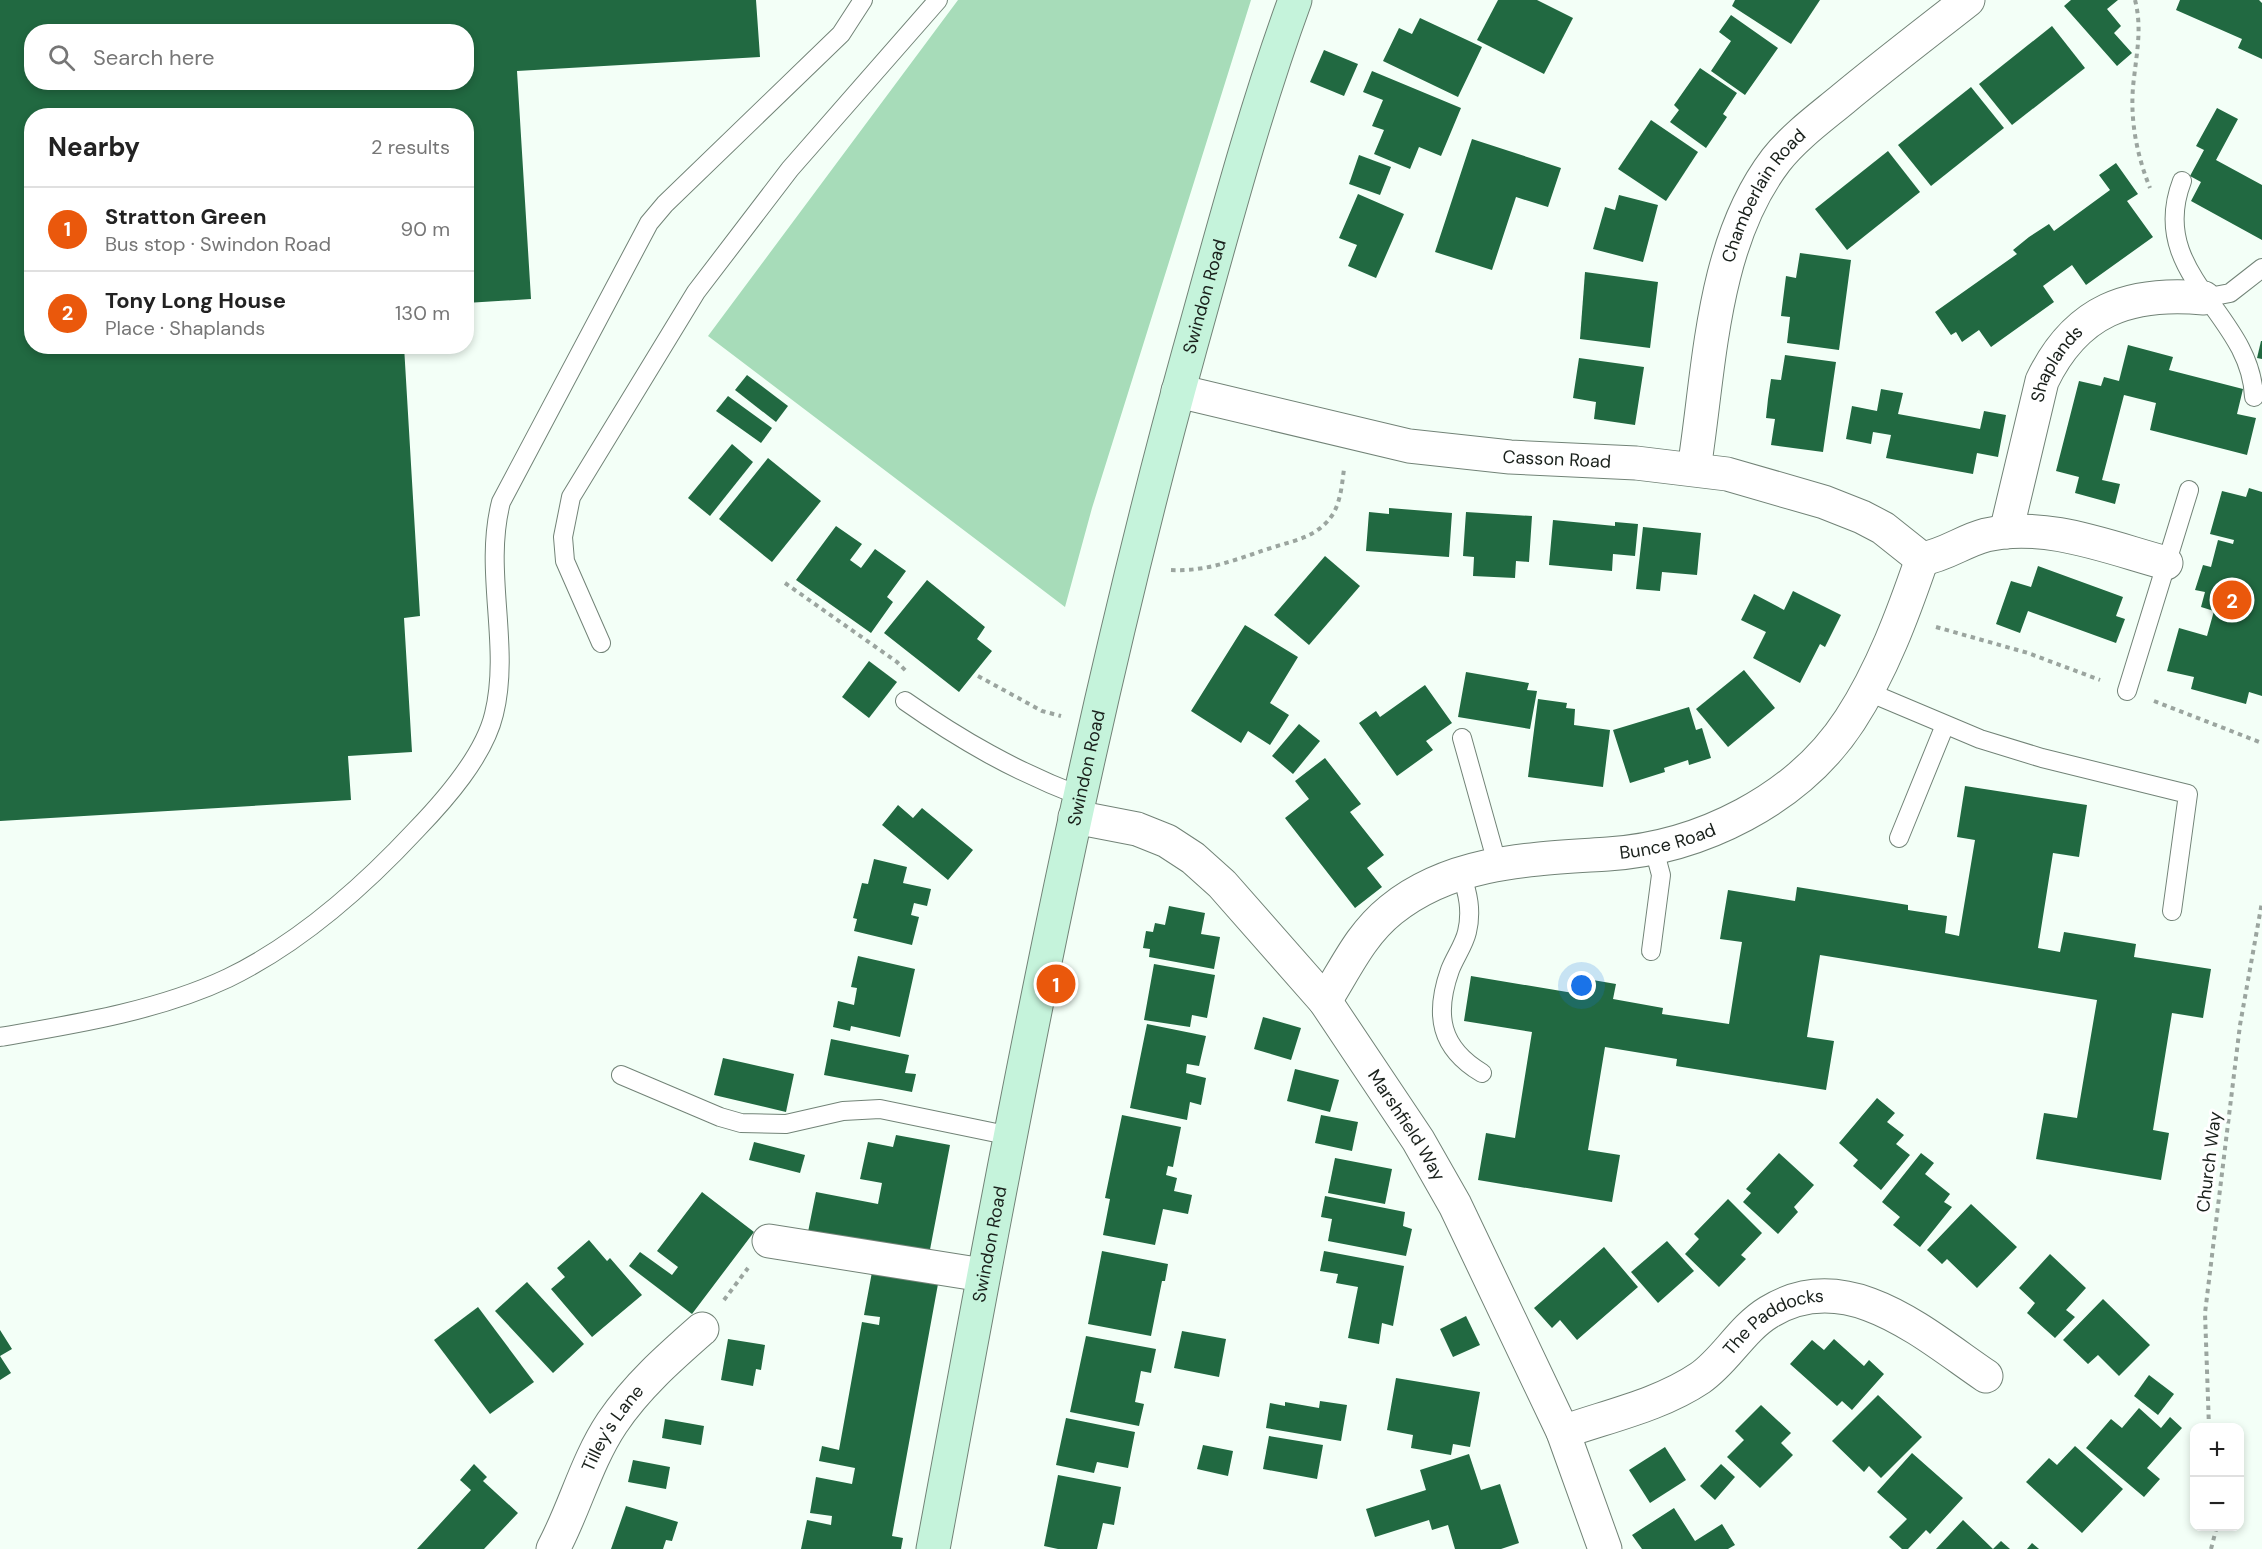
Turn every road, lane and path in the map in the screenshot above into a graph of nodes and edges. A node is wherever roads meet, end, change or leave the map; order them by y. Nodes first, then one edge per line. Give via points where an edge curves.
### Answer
1 (863, 0) edge
2 (938, 0) edge
3 (1295, 0) edge
4 (1968, 0) edge
5 (2135, 0) edge
6 (2182, 181) dead end
7 (2151, 191) dead end
8 (2262, 268) edge
9 (2204, 298) junction
10 (1178, 391) junction
11 (2253, 397) dead end
12 (1347, 433) junction
13 (1694, 469) junction
14 (2189, 490) dead end
15 (2006, 532) junction
16 (1922, 559) junction
17 (2166, 563) junction
18 (1131, 569) junction
19 (785, 583) dead end
20 (1901, 617) junction
21 (601, 643) dead end
22 (978, 676) dead end
23 (2127, 691) junction
24 (1866, 692) junction
25 (905, 701) joint
26 (1945, 724) junction
27 (1095, 726) junction
28 (1462, 738) dead end
29 (2262, 743) edge
30 (1077, 806) junction
31 (1899, 838) dead end
32 (1654, 849) junction
33 (1497, 863) junction
34 (1461, 873) junction
35 (2262, 902) edge
36 (2172, 910) dead end
37 (1651, 951) dead end
38 (1325, 1001) junction
39 (0, 1037) edge
40 (1482, 1073) dead end
41 (621, 1075) dead end
42 (1011, 1136) junction
43 (769, 1241) joint
44 (983, 1275) junction
45 (702, 1329) joint
46 (1986, 1376) dead end
47 (2209, 1423) edge
48 (1563, 1432) junction
49 (2216, 1531) edge
50 (553, 1549) edge
51 (933, 1549) edge
52 (1605, 1549) edge
53 (2211, 1549) edge

1 - 39 lane via 841,33 649,223 501,502 493,547 500,668 494,717 484,740 439,805 322,918 260,961 159,1002 74,1025
2 - 21 lane via 790,169 696,292 571,497 563,537 566,561
3 - 10 main road, Swindon Road
4 - 13 street, Chamberlain Road via 1816,120 1777,158 1765,176 1739,228 1723,277
5 - 7 path via 2139,30 2133,124
6 - 9 lane via 2175,200 2175,234
8 - 9 lane via 2230,293
9 - 11 lane via 2232,332 2248,364
9 - 15 street, Shaplands via 2174,296 2110,308 2066,340 2042,381
10 - 12 street, Casson Road
10 - 18 main road, Swindon Road
12 - 13 street, Casson Road via 1448,451
12 - 18 path via 1340,497 1333,514 1311,535 1206,569
13 - 16 street, Casson Road via 1762,484 1862,517 1883,528
14 - 17 lane
15 - 16 street
15 - 17 street via 2057,535
16 - 20 street, Bunce Road
17 - 23 lane
18 - 27 main road, Swindon Road
19 - 25 path via 897,662 912,683 912,692
20 - 23 path via 2028,653
20 - 24 street, Bunce Road
22 - 27 path via 1042,711
23 - 29 path
24 - 26 lane
24 - 32 street, Bunce Road via 1832,744 1794,780 1718,827
25 - 30 lane via 983,753
26 - 31 lane
26 - 36 lane via 2042,758 2187,794
27 - 30 main road, Swindon Road
28 - 33 lane
30 - 38 street, Marshfield Way via 1167,842 1193,858 1237,901
30 - 42 main road, Swindon Road
32 - 33 street, Bunce Road
32 - 37 lane via 1661,875
33 - 34 street, Bunce Road
34 - 38 street, Bunce Road via 1413,895 1371,928
34 - 40 lane via 1469,896 1470,916 1467,934 1449,973 1442,1017 1455,1053
35 - 47 path, Church Way via 2240,1025 2205,1313
38 - 48 street, Marshfield Way via 1418,1140 1455,1205
41 - 42 lane via 741,1123 786,1124 843,1111 880,1109
42 - 44 main road, Swindon Road
43 - 44 street
43 - 45 path
44 - 51 main road, Swindon Road
45 - 50 street, Tilley's Lane via 642,1383 611,1424
46 - 48 street, The Paddocks via 1885,1310 1833,1295 1811,1296 1769,1312 1752,1324 1715,1366 1683,1389
48 - 52 street, Marshfield Way
49 - 53 path

